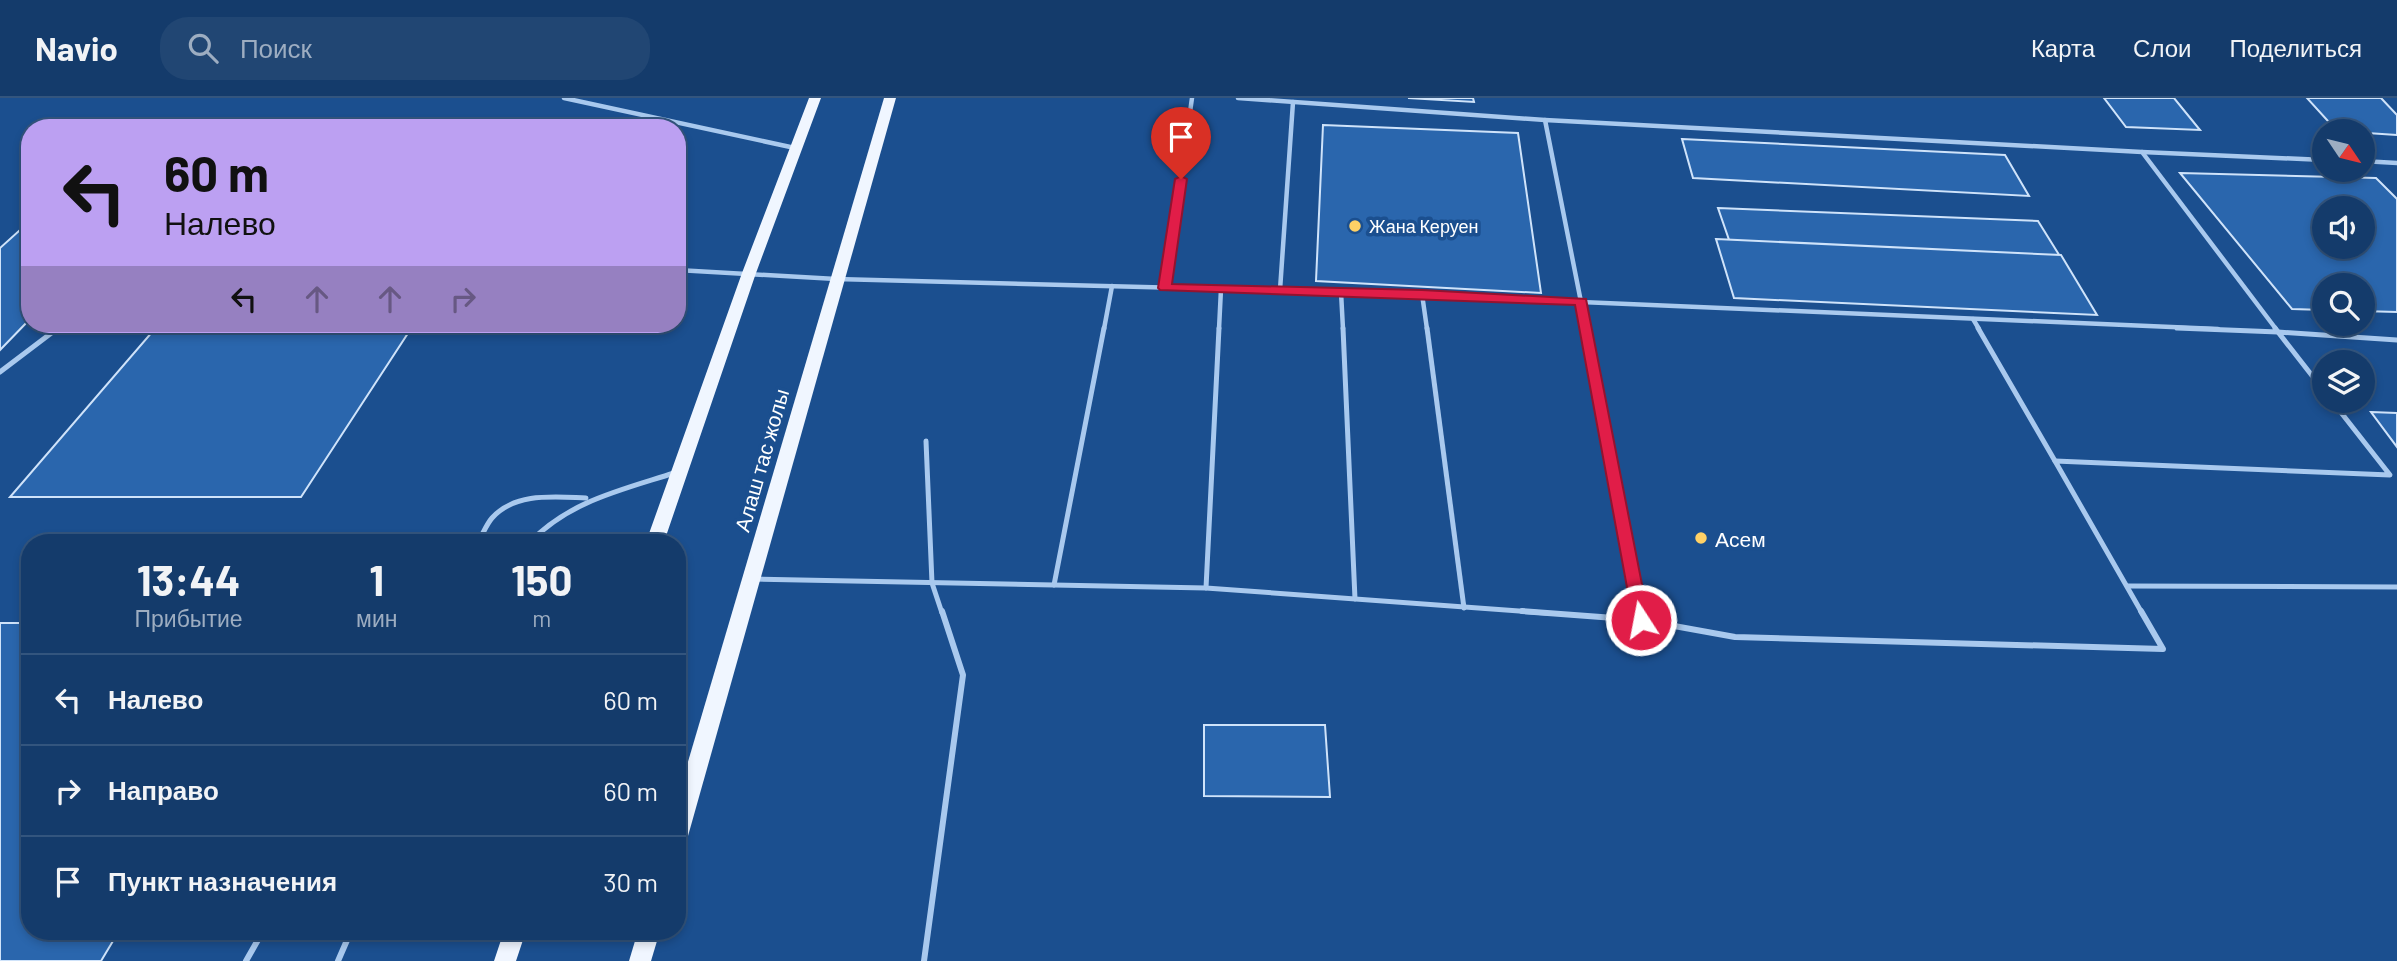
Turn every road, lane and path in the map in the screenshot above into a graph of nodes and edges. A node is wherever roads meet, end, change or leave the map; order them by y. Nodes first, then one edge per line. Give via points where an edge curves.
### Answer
1 (564, 98) edge
2 (815, 98) edge
3 (890, 98) edge
4 (1192, 98) edge
5 (1238, 98) edge
6 (1293, 102) junction
7 (662, 119) edge
8 (1545, 120) junction
9 (686, 124) edge
10 (797, 148) junction
11 (2143, 152) junction
12 (2312, 159) edge
13 (2375, 162) edge
14 (2397, 163) edge
15 (686, 270) edge
16 (749, 273) junction
17 (836, 279) junction
18 (1112, 286) junction
19 (1165, 288) junction
20 (1221, 289) junction
21 (1280, 290) junction
22 (1341, 292) junction
23 (1422, 294) junction
24 (1581, 302) junction
25 (1973, 318) junction
26 (2278, 332) junction
27 (51, 333) edge
28 (2397, 340) edge
29 (0, 372) edge
30 (2312, 376) edge
31 (2341, 413) edge
32 (926, 441) dead end
33 (2055, 461) junction
34 (681, 471) junction
35 (2390, 475) junction
36 (2397, 483) edge
37 (590, 498) junction
38 (483, 534) edge
39 (539, 534) edge
40 (658, 534) edge
41 (753, 579) junction
42 (932, 583) junction
43 (1054, 585) junction
44 (2127, 586) junction
45 (2397, 587) edge
46 (1206, 588) junction
47 (1355, 599) junction
48 (1464, 608) junction
49 (1641, 620) junction
50 (686, 806) edge
51 (258, 940) edge
52 (347, 940) edge
53 (512, 940) edge
54 (646, 940) edge
55 (246, 961) edge
56 (338, 961) edge
57 (505, 961) edge
58 (640, 961) edge
59 (924, 961) edge

1 - 7 lane
2 - 10 main road
3 - 17 main road, Алаш тас жолы
4 - 19 lane
5 - 6 lane
6 - 8 lane
6 - 21 lane
8 - 11 lane
8 - 24 lane
9 - 10 lane
10 - 16 main road
11 - 12 lane
11 - 26 lane
13 - 14 lane
15 - 16 lane
16 - 17 lane
16 - 34 main road
17 - 18 lane
17 - 41 main road, Алаш тас жолы
18 - 19 lane
18 - 43 lane
19 - 20 lane
20 - 21 lane
20 - 46 lane
21 - 22 lane
22 - 23 lane
22 - 47 lane
23 - 24 lane
23 - 48 lane
24 - 25 lane
24 - 49 lane
25 - 26 lane
25 - 33 lane
26 - 28 lane
26 - 30 lane
27 - 29 lane
31 - 35 lane
32 - 42 lane
33 - 35 lane
33 - 44 lane
34 - 37 lane
34 - 40 main road
35 - 36 lane
37 - 38 lane via 520,500 492,518
37 - 39 lane
41 - 42 lane
41 - 50 main road, Алаш тас жолы
42 - 43 lane
42 - 59 lane via 963,675
43 - 46 lane
44 - 45 lane
44 - 49 lane via 2163,649 1735,637
46 - 47 lane
47 - 48 lane
48 - 49 lane
51 - 55 lane
52 - 56 lane
53 - 57 main road
54 - 58 main road

